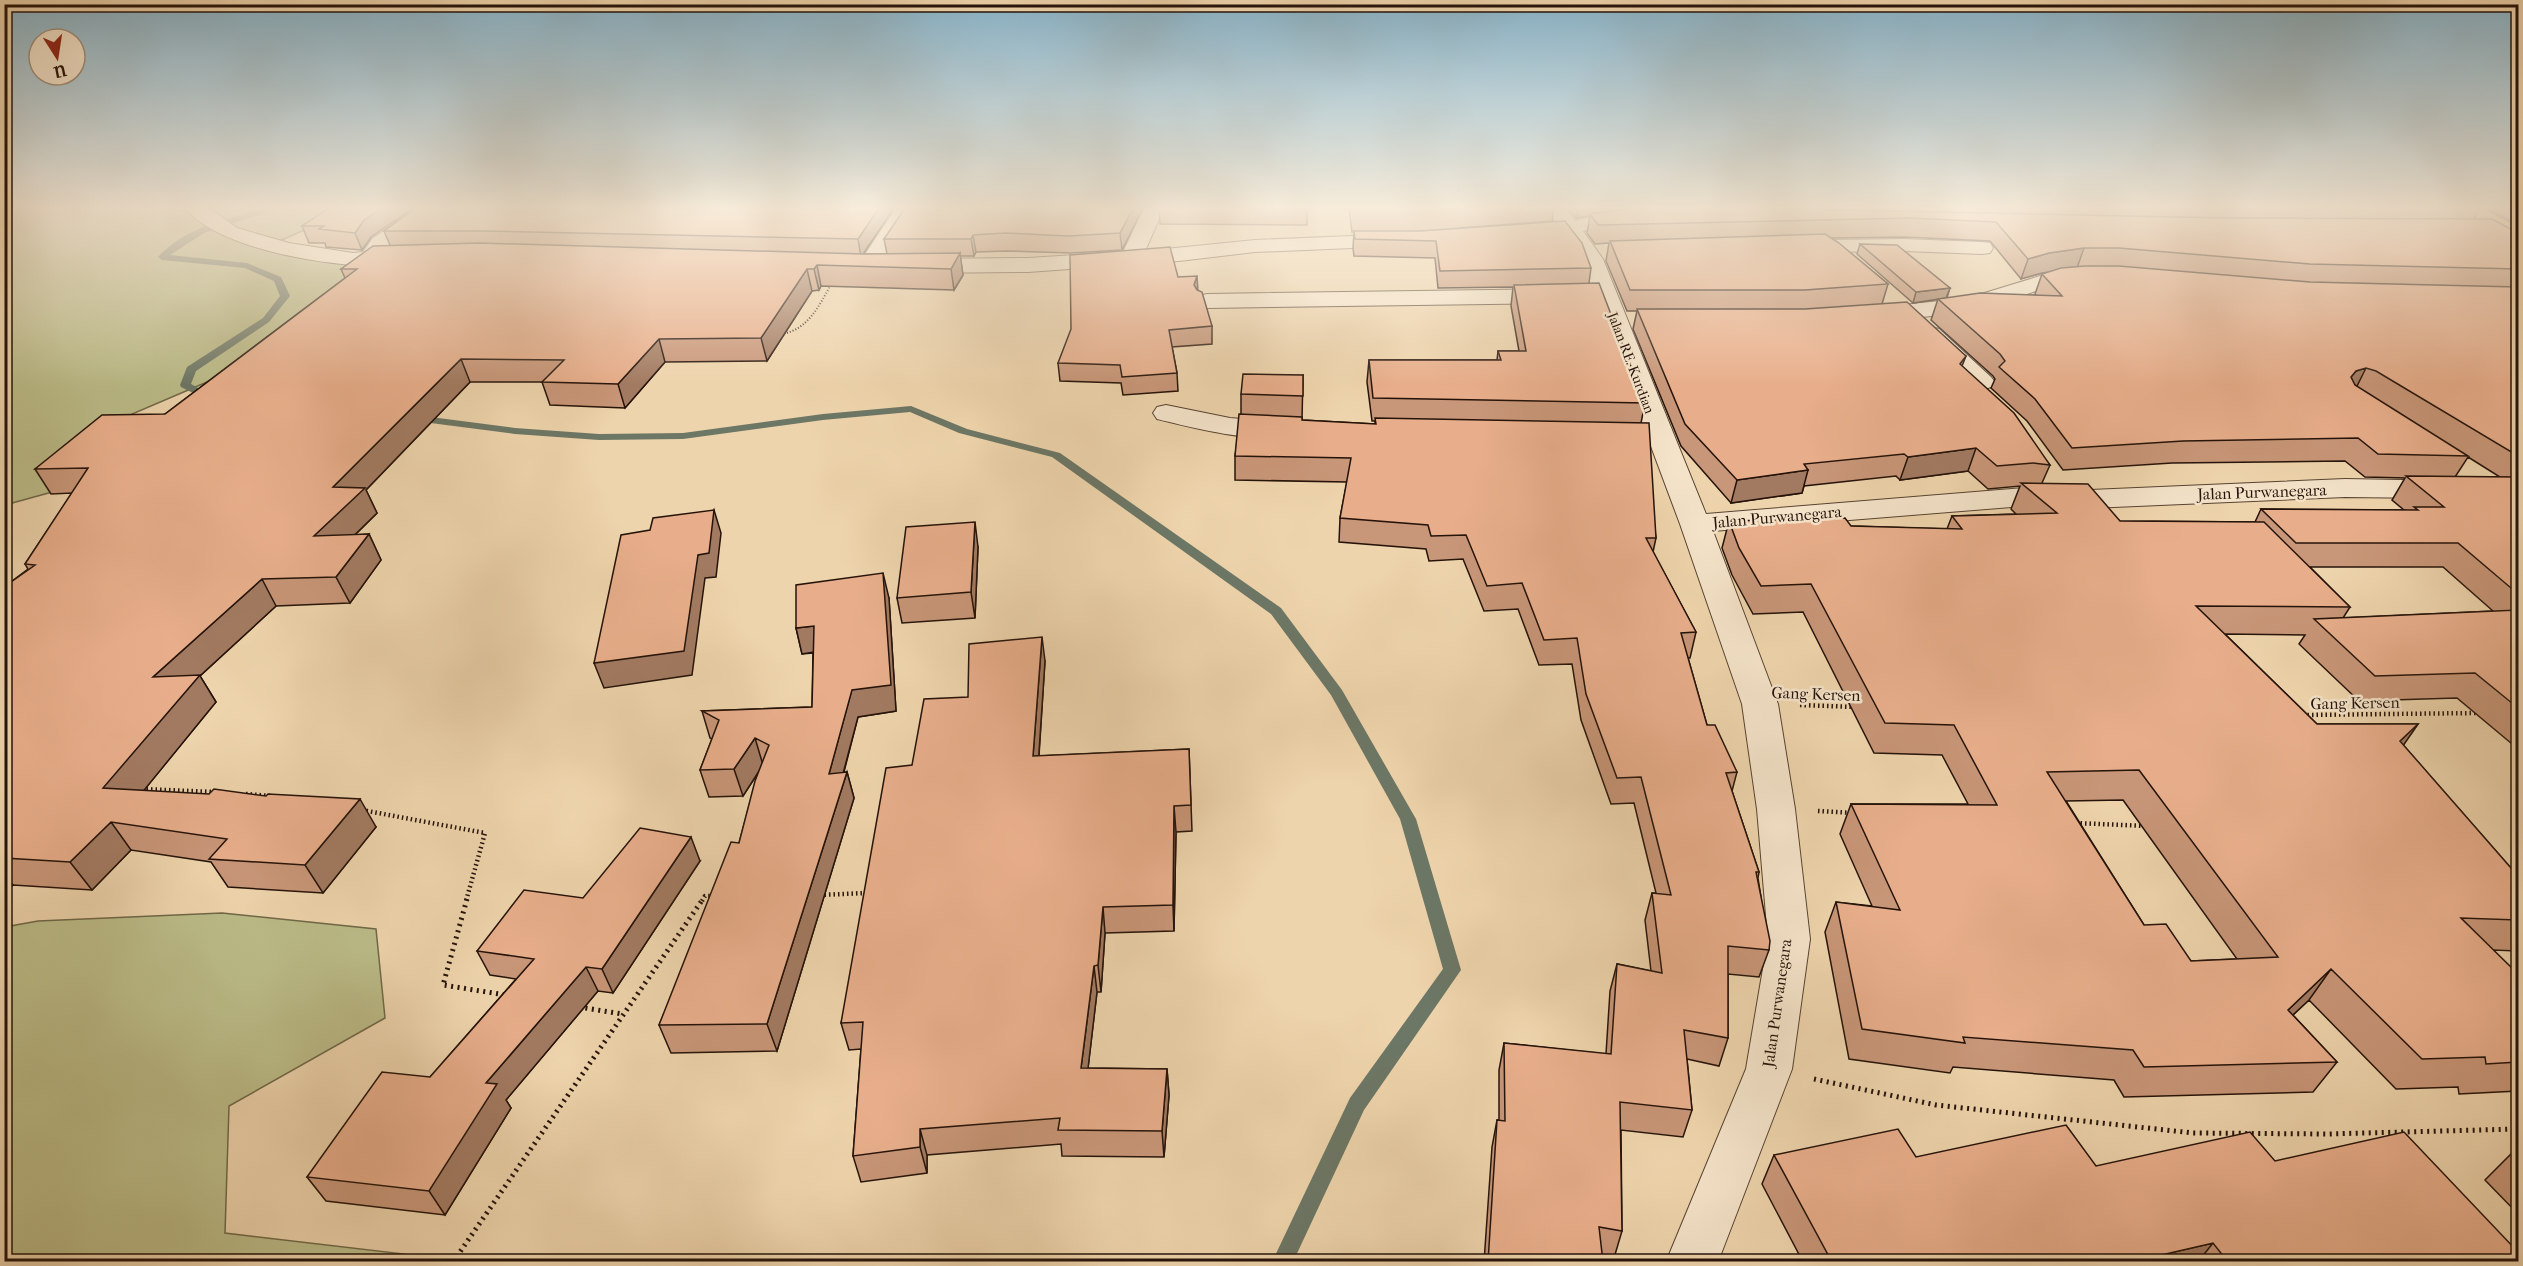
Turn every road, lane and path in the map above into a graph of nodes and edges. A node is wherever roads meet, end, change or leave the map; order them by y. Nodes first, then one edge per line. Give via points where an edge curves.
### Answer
1 (842, 267) edge
2 (1601, 267) edge
3 (1856, 267) edge
4 (1859, 270) edge
5 (2100, 277) edge
6 (1884, 292) edge
7 (1605, 295) junction
8 (1207, 301) edge
9 (1908, 313) junction
10 (1855, 316) edge
11 (777, 334) edge
12 (1980, 391) edge
13 (1166, 413) dead end
14 (1309, 429) edge
15 (2456, 464) edge
16 (2048, 474) edge
17 (2507, 490) edge
18 (2067, 500) junction
19 (1695, 524) junction
20 (1760, 704) junction
21 (1866, 707) edge
22 (2484, 713) dead end
23 (2301, 715) edge
24 (135, 789) edge
25 (227, 793) edge
26 (238, 794) edge
27 (284, 796) edge
28 (351, 808) edge
29 (1776, 809) junction
30 (1858, 813) edge
31 (2071, 822) edge
32 (2154, 826) dead end
33 (875, 892) edge
34 (818, 895) dead end
35 (716, 896) edge
36 (510, 996) edge
37 (578, 1006) dead end
38 (622, 1014) junction
39 (1769, 1069) junction
40 (2518, 1129) edge
41 (453, 1262) edge
42 (1692, 1262) edge

1 - 11 path via 804,327 789,334
2 - 7 street, Jalan RE. Kurdian
3 - 4 street
5 - 9 street via 2050,280 1970,305
6 - 9 street
7 - 8 street
7 - 19 street, Jalan RE. Kurdian via 1626,320 1648,435
9 - 10 street
9 - 12 street
13 - 14 street via 1230,426
15 - 17 street
16 - 18 street
17 - 18 street, Jalan Purwanegara via 2345,488
18 - 19 street, Jalan Purwanegara via 2024,497
19 - 20 street, Jalan Purwanegara
20 - 21 path, Gang Kersen
20 - 29 street, Jalan Purwanegara
22 - 23 path, Gang Kersen
24 - 25 path
26 - 27 path
28 - 36 path via 485,833 443,985
29 - 30 path
29 - 39 street, Jalan Purwanegara via 1789,939
31 - 32 path
33 - 34 path
35 - 38 path via 705,896
37 - 38 path
38 - 41 path
39 - 40 path via 1936,1105 2193,1133
39 - 42 street, Jalan Purwanegara

